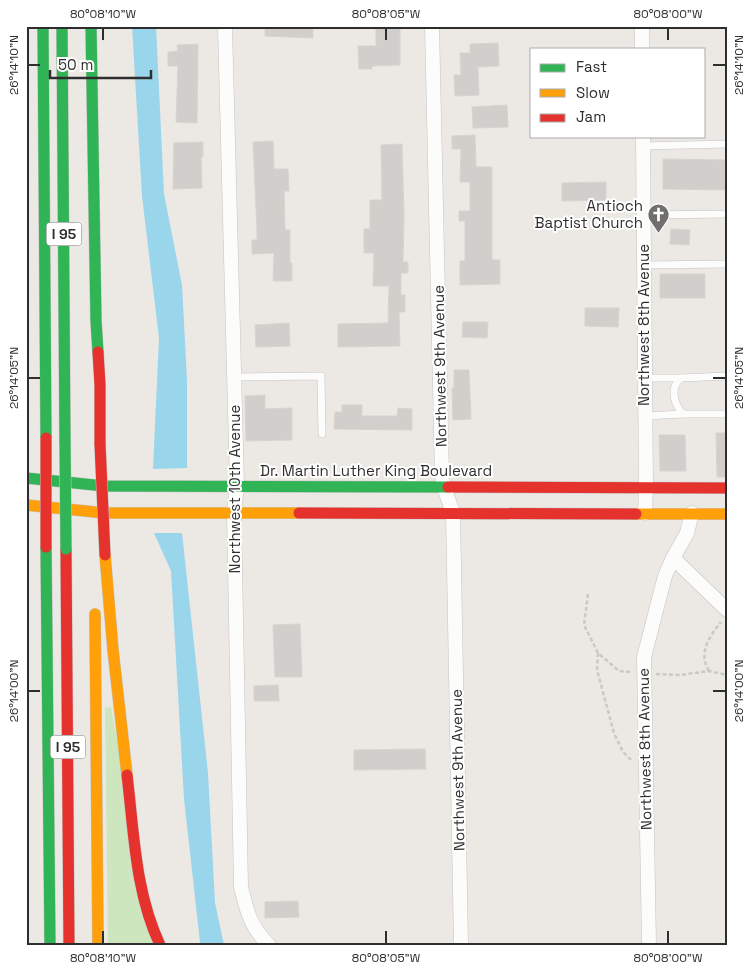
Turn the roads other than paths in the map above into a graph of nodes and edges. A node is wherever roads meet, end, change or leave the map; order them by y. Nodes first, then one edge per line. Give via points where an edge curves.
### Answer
1 (42, 26) edge
2 (62, 26) edge
3 (91, 26) edge
4 (225, 26) edge
5 (432, 26) edge
6 (642, 26) edge
7 (642, 48) edge
8 (643, 141) edge
9 (727, 144) edge
10 (644, 214) junction
11 (727, 214) edge
12 (727, 264) edge
13 (644, 266) junction
14 (727, 376) edge
15 (234, 377) junction
16 (645, 378) junction
17 (681, 378) junction
18 (683, 414) junction
19 (727, 414) edge
20 (645, 416) junction
21 (322, 434) dead end
22 (26, 478) edge
23 (238, 486) junction
24 (444, 487) junction
25 (646, 488) junction
26 (727, 488) edge
27 (26, 505) edge
28 (234, 512) junction
29 (453, 513) junction
30 (645, 513) junction
31 (692, 513) junction
32 (727, 514) edge
33 (673, 558) junction
34 (95, 602) dead end
35 (724, 615) edge
36 (50, 945) edge
37 (69, 945) edge
38 (98, 945) edge
39 (160, 945) edge
40 (269, 945) edge
41 (461, 945) edge
42 (649, 945) edge

1 - 36 main road, bridge
2 - 37 main road, I 95, bridge
3 - 39 main road via 96,321 92,385 98,557 137,857 145,903
4 - 15 street, Northwest 10th Avenue
5 - 24 street, Northwest 9th Avenue
6 - 7 street
8 - 9 lane
8 - 10 street, Northwest 8th Avenue
10 - 11 lane
10 - 13 street, Northwest 8th Avenue
12 - 13 lane
13 - 16 street, Northwest 8th Avenue
14 - 17 lane
15 - 21 lane via 321,376
15 - 23 street, Northwest 10th Avenue
16 - 17 lane
16 - 20 street, Northwest 8th Avenue
17 - 18 lane via 673,394 675,404
18 - 19 lane
18 - 20 lane
20 - 25 street, Northwest 8th Avenue
22 - 23 main road, Dr. Martin Luther King Boulevard via 104,486
23 - 24 main road, Dr. Martin Luther King Boulevard
23 - 28 street, Northwest 10th Avenue
24 - 25 main road, Dr. Martin Luther King Boulevard
24 - 29 street, Northwest 9th Avenue
25 - 26 main road, Dr. Martin Luther King Boulevard
25 - 30 street, Northwest 8th Avenue
27 - 28 main road via 105,513
28 - 29 main road
28 - 40 street, Northwest 10th Avenue via 241,887 248,918
29 - 30 main road
29 - 41 street, Northwest 9th Avenue
30 - 31 main road
31 - 32 main road
31 - 33 street, Northwest 8th Avenue via 688,533
33 - 35 street
33 - 42 street, Northwest 8th Avenue via 665,576 644,657
34 - 38 main road

